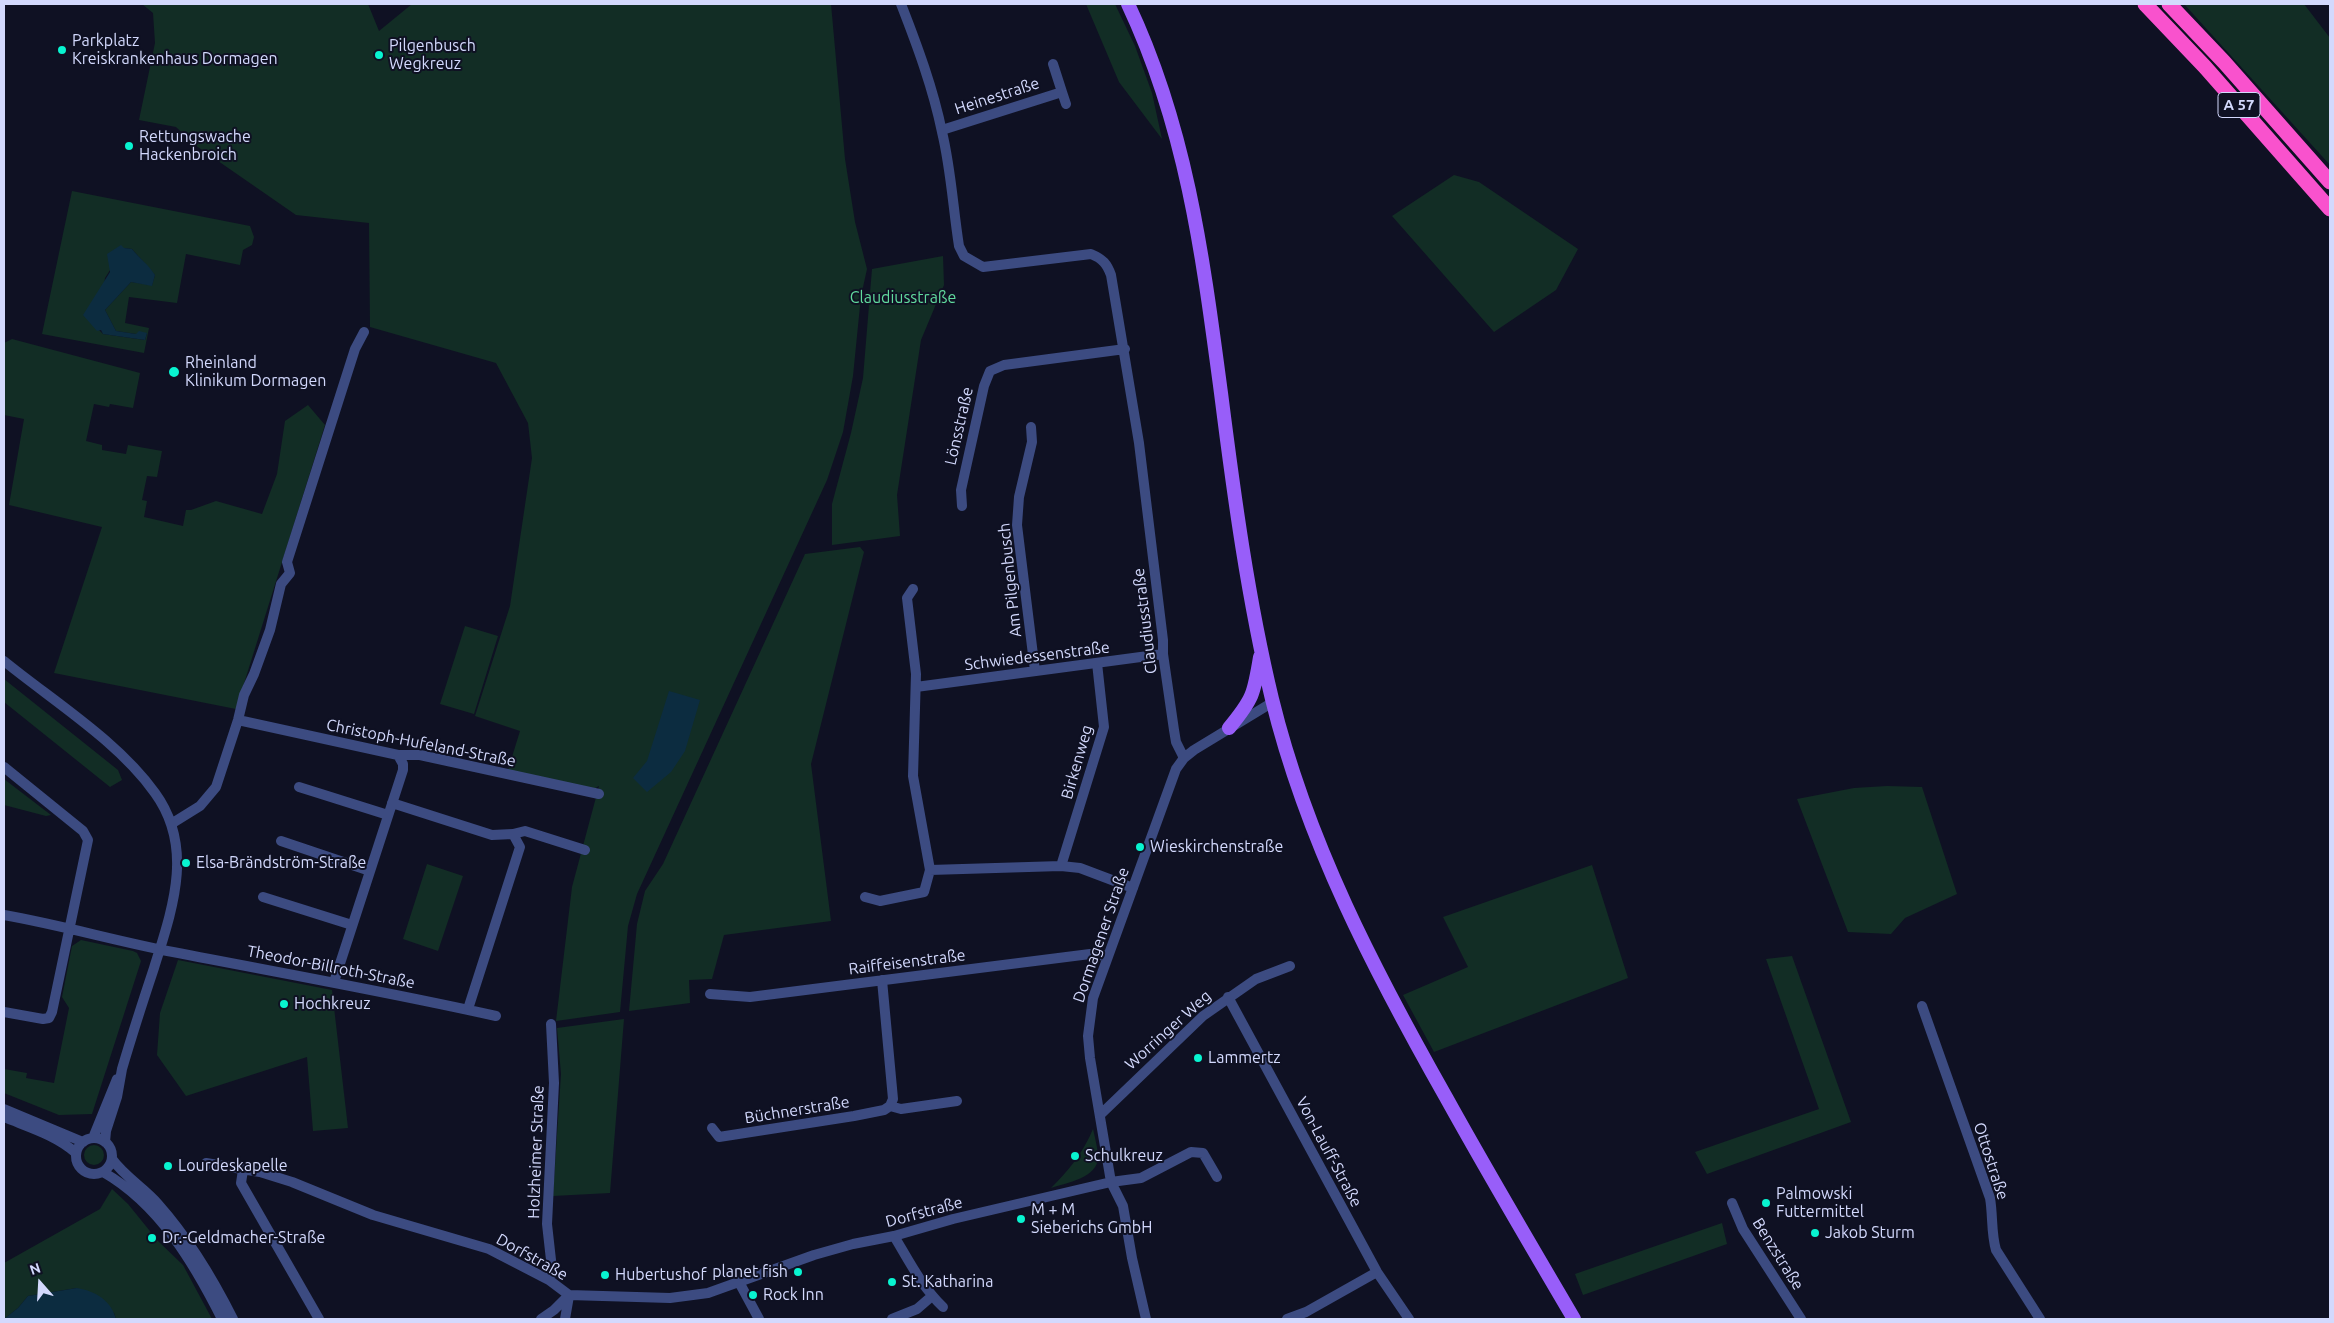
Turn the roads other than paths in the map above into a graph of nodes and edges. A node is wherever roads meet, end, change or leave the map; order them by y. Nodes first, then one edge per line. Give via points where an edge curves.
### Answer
1 (901, 4) edge
2 (1128, 4) edge
3 (2145, 4) edge
4 (2169, 4) edge
5 (1053, 64) dead end
6 (1062, 92) junction
7 (1066, 104) dead end
8 (942, 130) junction
9 (2330, 182) edge
10 (2330, 209) edge
11 (364, 332) dead end
12 (1124, 349) junction
13 (1031, 427) dead end
14 (962, 506) dead end
15 (913, 589) dead end
16 (1261, 649) junction
17 (1162, 654) junction
18 (4, 661) edge
19 (1097, 663) junction
20 (1035, 671) junction
21 (916, 687) junction
22 (1273, 702) junction
23 (238, 720) junction
24 (1229, 728) junction
25 (398, 755) junction
26 (1184, 758) junction
27 (4, 767) edge
28 (299, 787) dead end
29 (599, 794) dead end
30 (392, 803) junction
31 (388, 814) junction
32 (172, 824) junction
33 (513, 834) junction
34 (281, 841) dead end
35 (585, 850) dead end
36 (1061, 866) junction
37 (930, 870) junction
38 (370, 871) junction
39 (1133, 888) junction
40 (263, 897) dead end
41 (865, 897) dead end
42 (4, 915) edge
43 (352, 925) junction
44 (69, 929) junction
45 (160, 949) junction
46 (1108, 956) junction
47 (1290, 966) dead end
48 (882, 980) junction
49 (334, 982) junction
50 (710, 994) dead end
51 (1228, 997) junction
52 (1922, 1006) dead end
53 (468, 1010) junction
54 (4, 1012) edge
55 (496, 1016) dead end
56 (551, 1024) dead end
57 (122, 1069) junction
58 (957, 1101) dead end
59 (890, 1106) junction
60 (4, 1109) edge
61 (1101, 1114) junction
62 (4, 1117) edge
63 (712, 1128) dead end
64 (93, 1138) junction
65 (83, 1142) junction
66 (105, 1142) junction
67 (76, 1153) junction
68 (112, 1158) junction
69 (206, 1163) dead end
70 (242, 1170) junction
71 (103, 1172) junction
72 (1218, 1178) dead end
73 (1111, 1182) junction
74 (1732, 1203) dead end
75 (894, 1236) junction
76 (1377, 1272) junction
77 (549, 1280) junction
78 (739, 1282) junction
79 (569, 1295) junction
80 (932, 1296) junction
81 (943, 1308) dead end
82 (222, 1319) edge
83 (233, 1319) edge
84 (318, 1319) edge
85 (541, 1319) edge
86 (564, 1319) edge
87 (759, 1319) edge
88 (892, 1319) edge
89 (1146, 1319) edge
90 (1287, 1319) edge
91 (1408, 1319) edge
92 (1574, 1319) edge
93 (1801, 1319) edge
94 (2040, 1319) edge

1 - 8 street, Claudiusstraße
2 - 16 main road via 1161,81 1187,174 1207,284 1236,506
3 - 10 highway, A 57
4 - 9 highway, A 57
5 - 6 street, Heinestraße
6 - 7 street, Heinestraße
6 - 8 street, Heinestraße
8 - 12 street, Claudiusstraße via 959,246 964,256 983,267 1091,254 1101,258 1111,275
11 - 23 street via 355,349 287,562 290,573 281,584 270,630 244,695
12 - 14 street, Lönsstraße via 1004,365 990,371 961,490
12 - 17 street, Claudiusstraße via 1163,640
13 - 20 street, Am Pilgenbusch via 1032,442 1019,497 1017,525
15 - 21 street via 907,598
16 - 22 main road
16 - 24 main road via 1254,694
17 - 19 street, Schwiedessenstraße
17 - 26 street, Claudiusstraße via 1176,742
18 - 32 street via 125,759 154,792
19 - 20 street, Schwiedessenstraße
19 - 36 street, Birkenweg via 1104,727
20 - 21 street, Schwiedessenstraße
21 - 37 street via 913,776
22 - 24 street, Dormagener Straße
22 - 92 main road via 1305,806 1361,942 1434,1078
23 - 25 street, Christoph-Hufeland-Straße
23 - 32 street via 216,786 200,806
24 - 26 street, Dormagener Straße
25 - 29 street, Christoph-Hufeland-Straße via 420,755
25 - 30 street via 403,770
26 - 39 street, Dormagener Straße via 1172,779
27 - 44 street via 86,835 88,840
28 - 31 street
30 - 31 street
30 - 33 street via 492,835
31 - 38 street
32 - 45 street via 178,855 176,887
33 - 35 street via 525,831
33 - 53 street via 520,847
34 - 38 street
36 - 37 street
36 - 39 street via 1080,868
37 - 41 street via 924,892 880,901
38 - 43 street
39 - 46 street, Dormagener Straße
40 - 43 street
42 - 44 street, Theodor-Billroth-Straße
43 - 49 street
44 - 45 street, Theodor-Billroth-Straße
44 - 54 street via 49,1018
45 - 49 street, Theodor-Billroth-Straße
45 - 57 street
46 - 48 street, Raiffeisenstraße via 1090,954
46 - 61 street, Dormagener Straße via 1093,998 1088,1036
47 - 51 street, Worringer Weg via 1256,979
48 - 50 street, Raiffeisenstraße via 750,997
48 - 59 street via 894,1099
49 - 53 street, Theodor-Billroth-Straße
51 - 61 street, Worringer Weg via 1202,1016
51 - 76 street, Von-Lauff-Straße
52 - 94 street, Ottostraße via 1990,1198 1996,1250
53 - 55 street, Theodor-Billroth-Straße
56 - 77 street, Holzheimer Straße via 554,1083 548,1224 552,1269
57 - 64 street
57 - 66 street
58 - 59 street, Büchnerstraße via 901,1109
59 - 63 street, Büchnerstraße via 846,1118 719,1137
60 - 65 street
61 - 73 street, Dormagener Straße
62 - 67 street via 43,1133
64 - 65 street
64 - 66 street
65 - 67 street
66 - 68 street
67 - 71 street via 77,1163 84,1171
68 - 71 street
68 - 83 street via 157,1203 193,1247
69 - 70 street, Dorfstraße
70 - 77 street, Dorfstraße via 275,1176 373,1215 489,1249
70 - 84 street via 241,1183
71 - 82 street via 136,1196 166,1228 186,1253
72 - 73 street, Dorfstraße via 1203,1153 1196,1151 1141,1178
73 - 75 street, Dorfstraße
73 - 89 street, Dormagener Straße via 1123,1206
74 - 93 street, Benzstraße via 1743,1229
75 - 78 street, Dorfstraße via 814,1255
75 - 80 street
76 - 90 street via 1306,1312
76 - 91 street, Von-Lauff-Straße
77 - 79 street, Dorfstraße
78 - 79 street, Dorfstraße via 708,1293 670,1298
78 - 87 street
79 - 85 street
79 - 86 street
80 - 81 street
80 - 88 street via 917,1309

